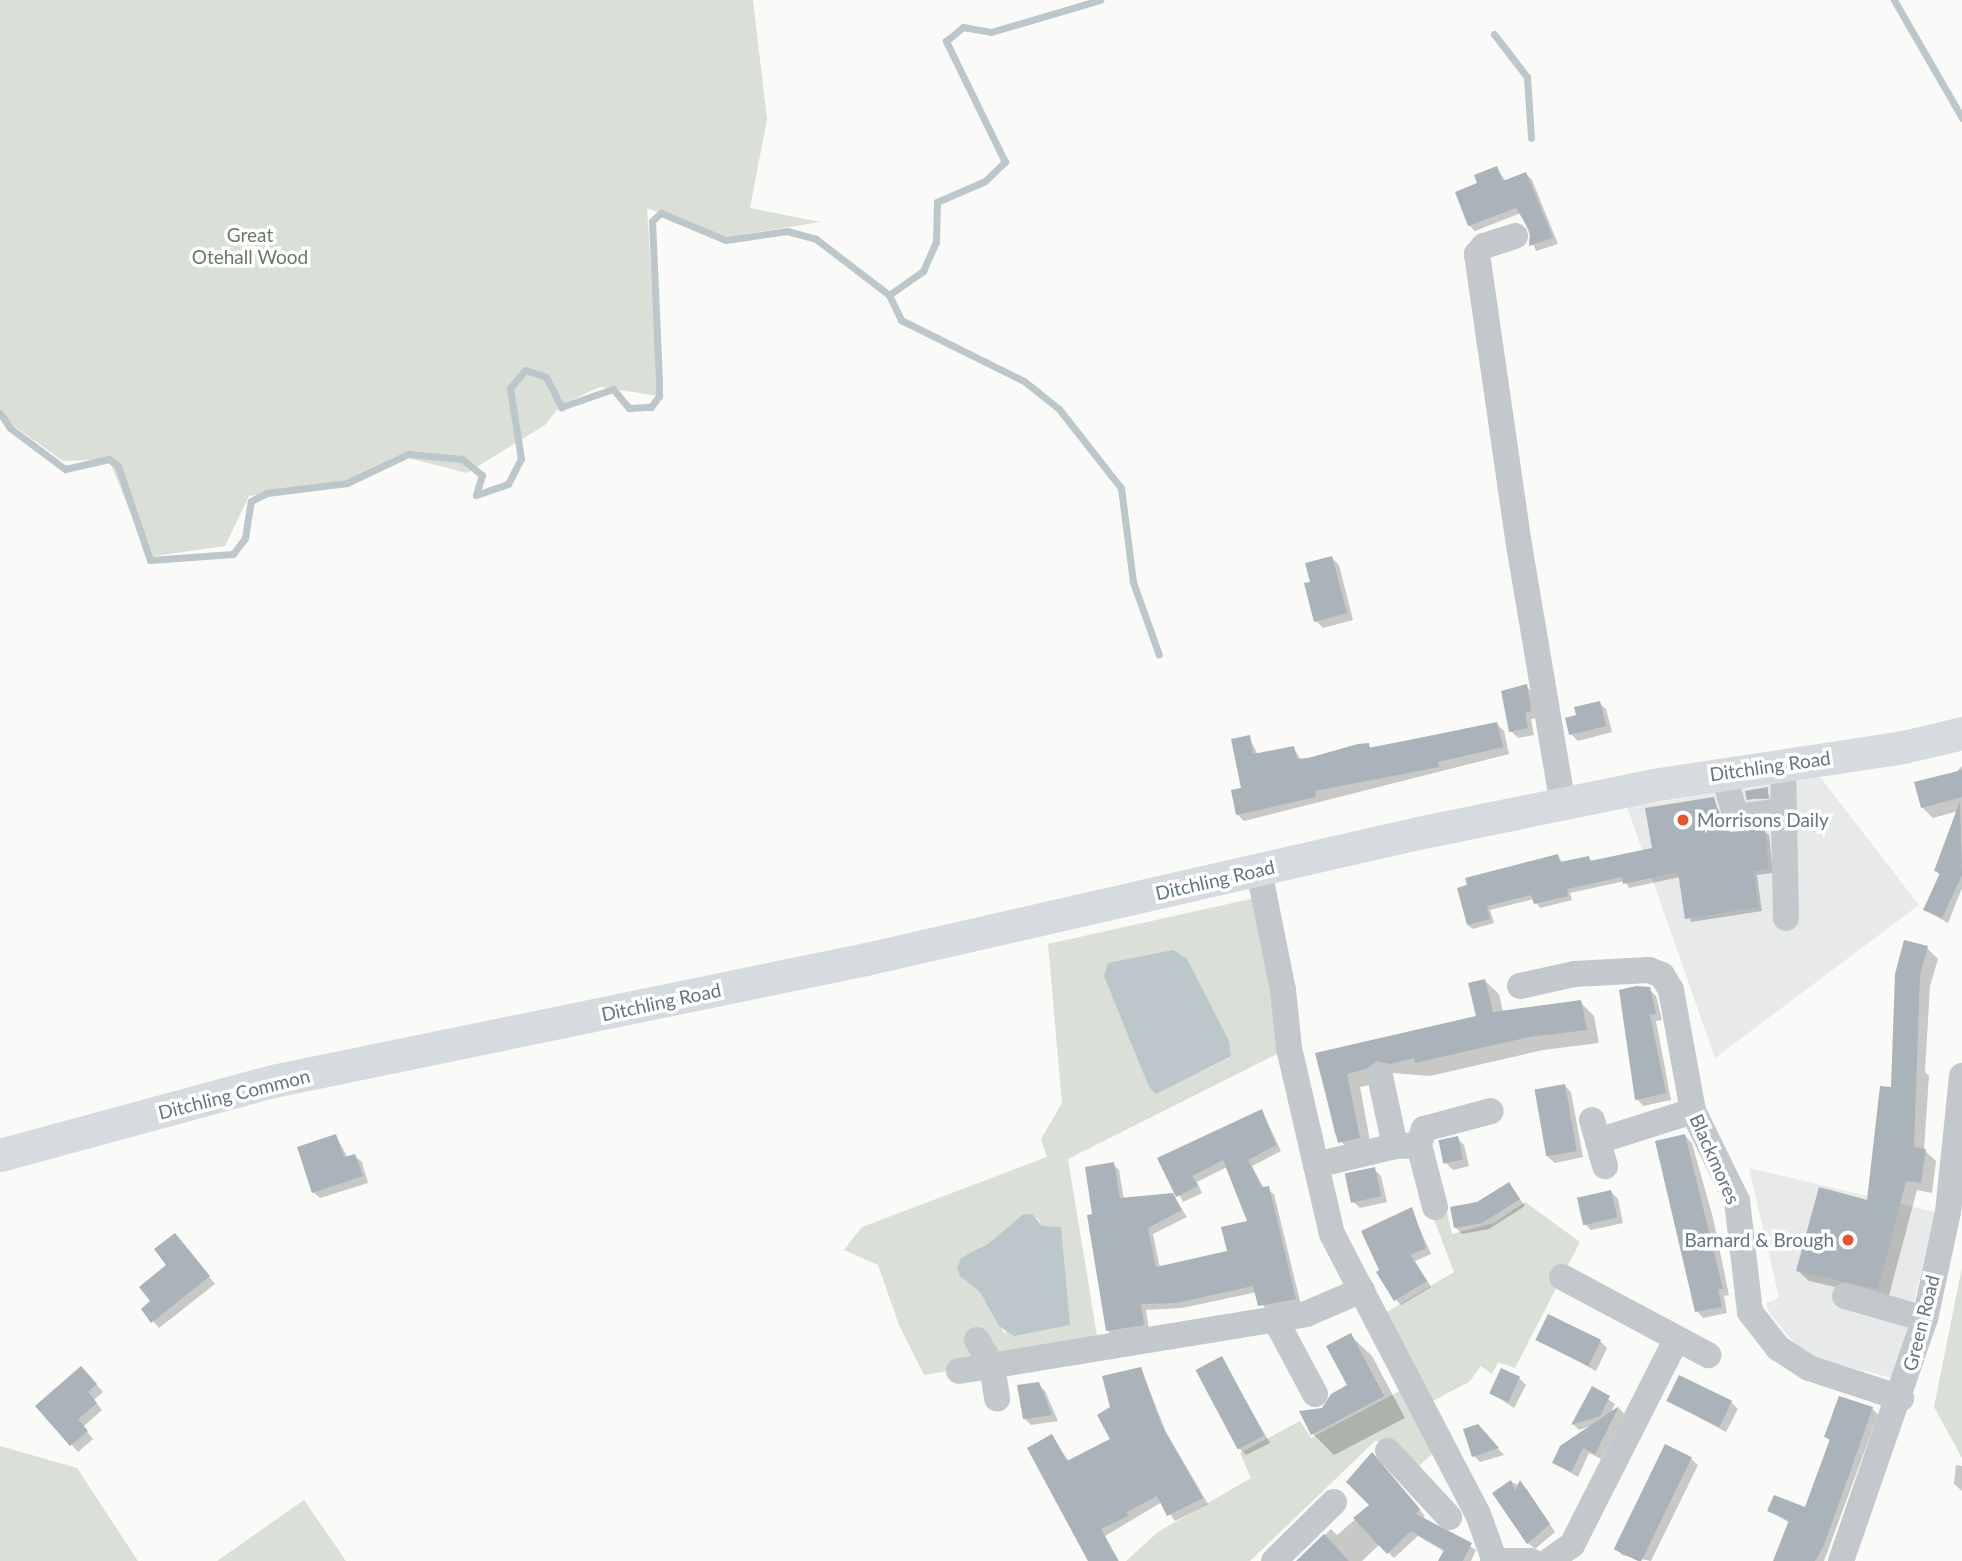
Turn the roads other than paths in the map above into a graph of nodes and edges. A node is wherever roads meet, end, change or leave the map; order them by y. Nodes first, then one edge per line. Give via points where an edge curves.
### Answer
1 (1515, 236) dead end
2 (1962, 733) edge
3 (1783, 764) junction
4 (1723, 773) junction
5 (1563, 805) junction
6 (1783, 811) junction
7 (1258, 871) junction
8 (1786, 918) dead end
9 (1520, 986) dead end
10 (470, 1041) joint
11 (1380, 1076) dead end
12 (1962, 1076) edge
13 (1491, 1111) dead end
14 (1693, 1111) junction
15 (1407, 1146) junction
16 (0, 1155) edge
17 (1316, 1165) junction
18 (1605, 1166) dead end
19 (1435, 1208) dead end
20 (1562, 1277) dead end
21 (1362, 1290) junction
22 (1845, 1296) dead end
23 (1275, 1319) junction
24 (1924, 1319) junction
25 (977, 1340) dead end
26 (1676, 1340) junction
27 (1708, 1355) dead end
28 (992, 1366) junction
29 (958, 1371) dead end
30 (1315, 1394) dead end
31 (1901, 1398) junction
32 (997, 1399) dead end
33 (1388, 1451) dead end
34 (1448, 1457) junction
35 (1419, 1483) junction
36 (1334, 1502) dead end
37 (1449, 1517) dead end
38 (1494, 1560) edge
39 (1274, 1561) edge
40 (1531, 1561) edge
41 (1549, 1561) edge
42 (1841, 1561) edge

1 - 5 street via 1484,246 1477,254
2 - 3 main road, Ditchling Road via 1903,747
3 - 4 main road, Ditchling Road
3 - 6 street
4 - 5 main road, Ditchling Road
4 - 6 street via 1736,817
5 - 7 main road, Ditchling Road
6 - 8 street
7 - 10 main road, Ditchling Road
7 - 17 street via 1283,990 1289,1048
9 - 14 street, Blackmores via 1574,974 1649,970 1661,975 1671,990
10 - 16 main road, Ditchling Common via 273,1082
11 - 15 street
12 - 24 street, Green Road via 1948,1212
13 - 15 street via 1424,1129
14 - 18 street via 1595,1130
14 - 31 street, Blackmores via 1737,1201 1751,1311 1778,1348 1809,1368
15 - 17 street
15 - 19 street
17 - 21 street via 1332,1234
20 - 26 street
21 - 23 street via 1306,1314
21 - 34 street
22 - 24 street
23 - 28 street
23 - 30 street
24 - 31 street, Green Road
25 - 28 street
26 - 27 street
26 - 41 street via 1572,1545
28 - 29 street
28 - 32 street
31 - 42 street, Green Road
33 - 35 street
34 - 35 street
34 - 38 street via 1478,1514
35 - 37 street
36 - 39 street
38 - 40 street

